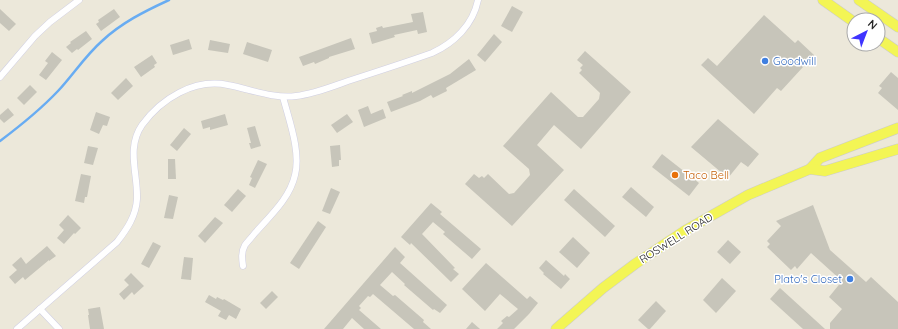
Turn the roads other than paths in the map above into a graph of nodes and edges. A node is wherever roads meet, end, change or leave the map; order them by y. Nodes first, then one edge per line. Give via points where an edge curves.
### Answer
1 (79, 0) edge
2 (478, 0) edge
3 (823, 0) edge
4 (859, 0) edge
5 (846, 16) edge
6 (898, 27) edge
7 (886, 44) edge
8 (898, 52) edge
9 (0, 67) edge
10 (5, 72) junction
11 (0, 77) edge
12 (283, 97) junction
13 (898, 128) edge
14 (898, 148) edge
15 (810, 169) junction
16 (243, 266) dead end
17 (40, 309) junction
18 (17, 329) edge
19 (59, 329) edge
20 (556, 329) edge

1 - 10 street via 35,36
2 - 12 street via 465,28 441,49 318,91
3 - 5 main road
4 - 6 main road
7 - 8 main road
9 - 10 street
10 - 11 street
12 - 16 street via 296,151 296,175 285,199 245,245 242,255
12 - 17 street via 227,85 208,84 184,90 159,107 142,125 135,142 133,159 137,199 128,229 117,242
13 - 15 main road, ROSWELL ROAD via 820,158
14 - 15 main road, ROSWELL ROAD via 825,171
15 - 20 main road, ROSWELL ROAD via 754,192 686,230 603,288
17 - 18 street
17 - 19 street

